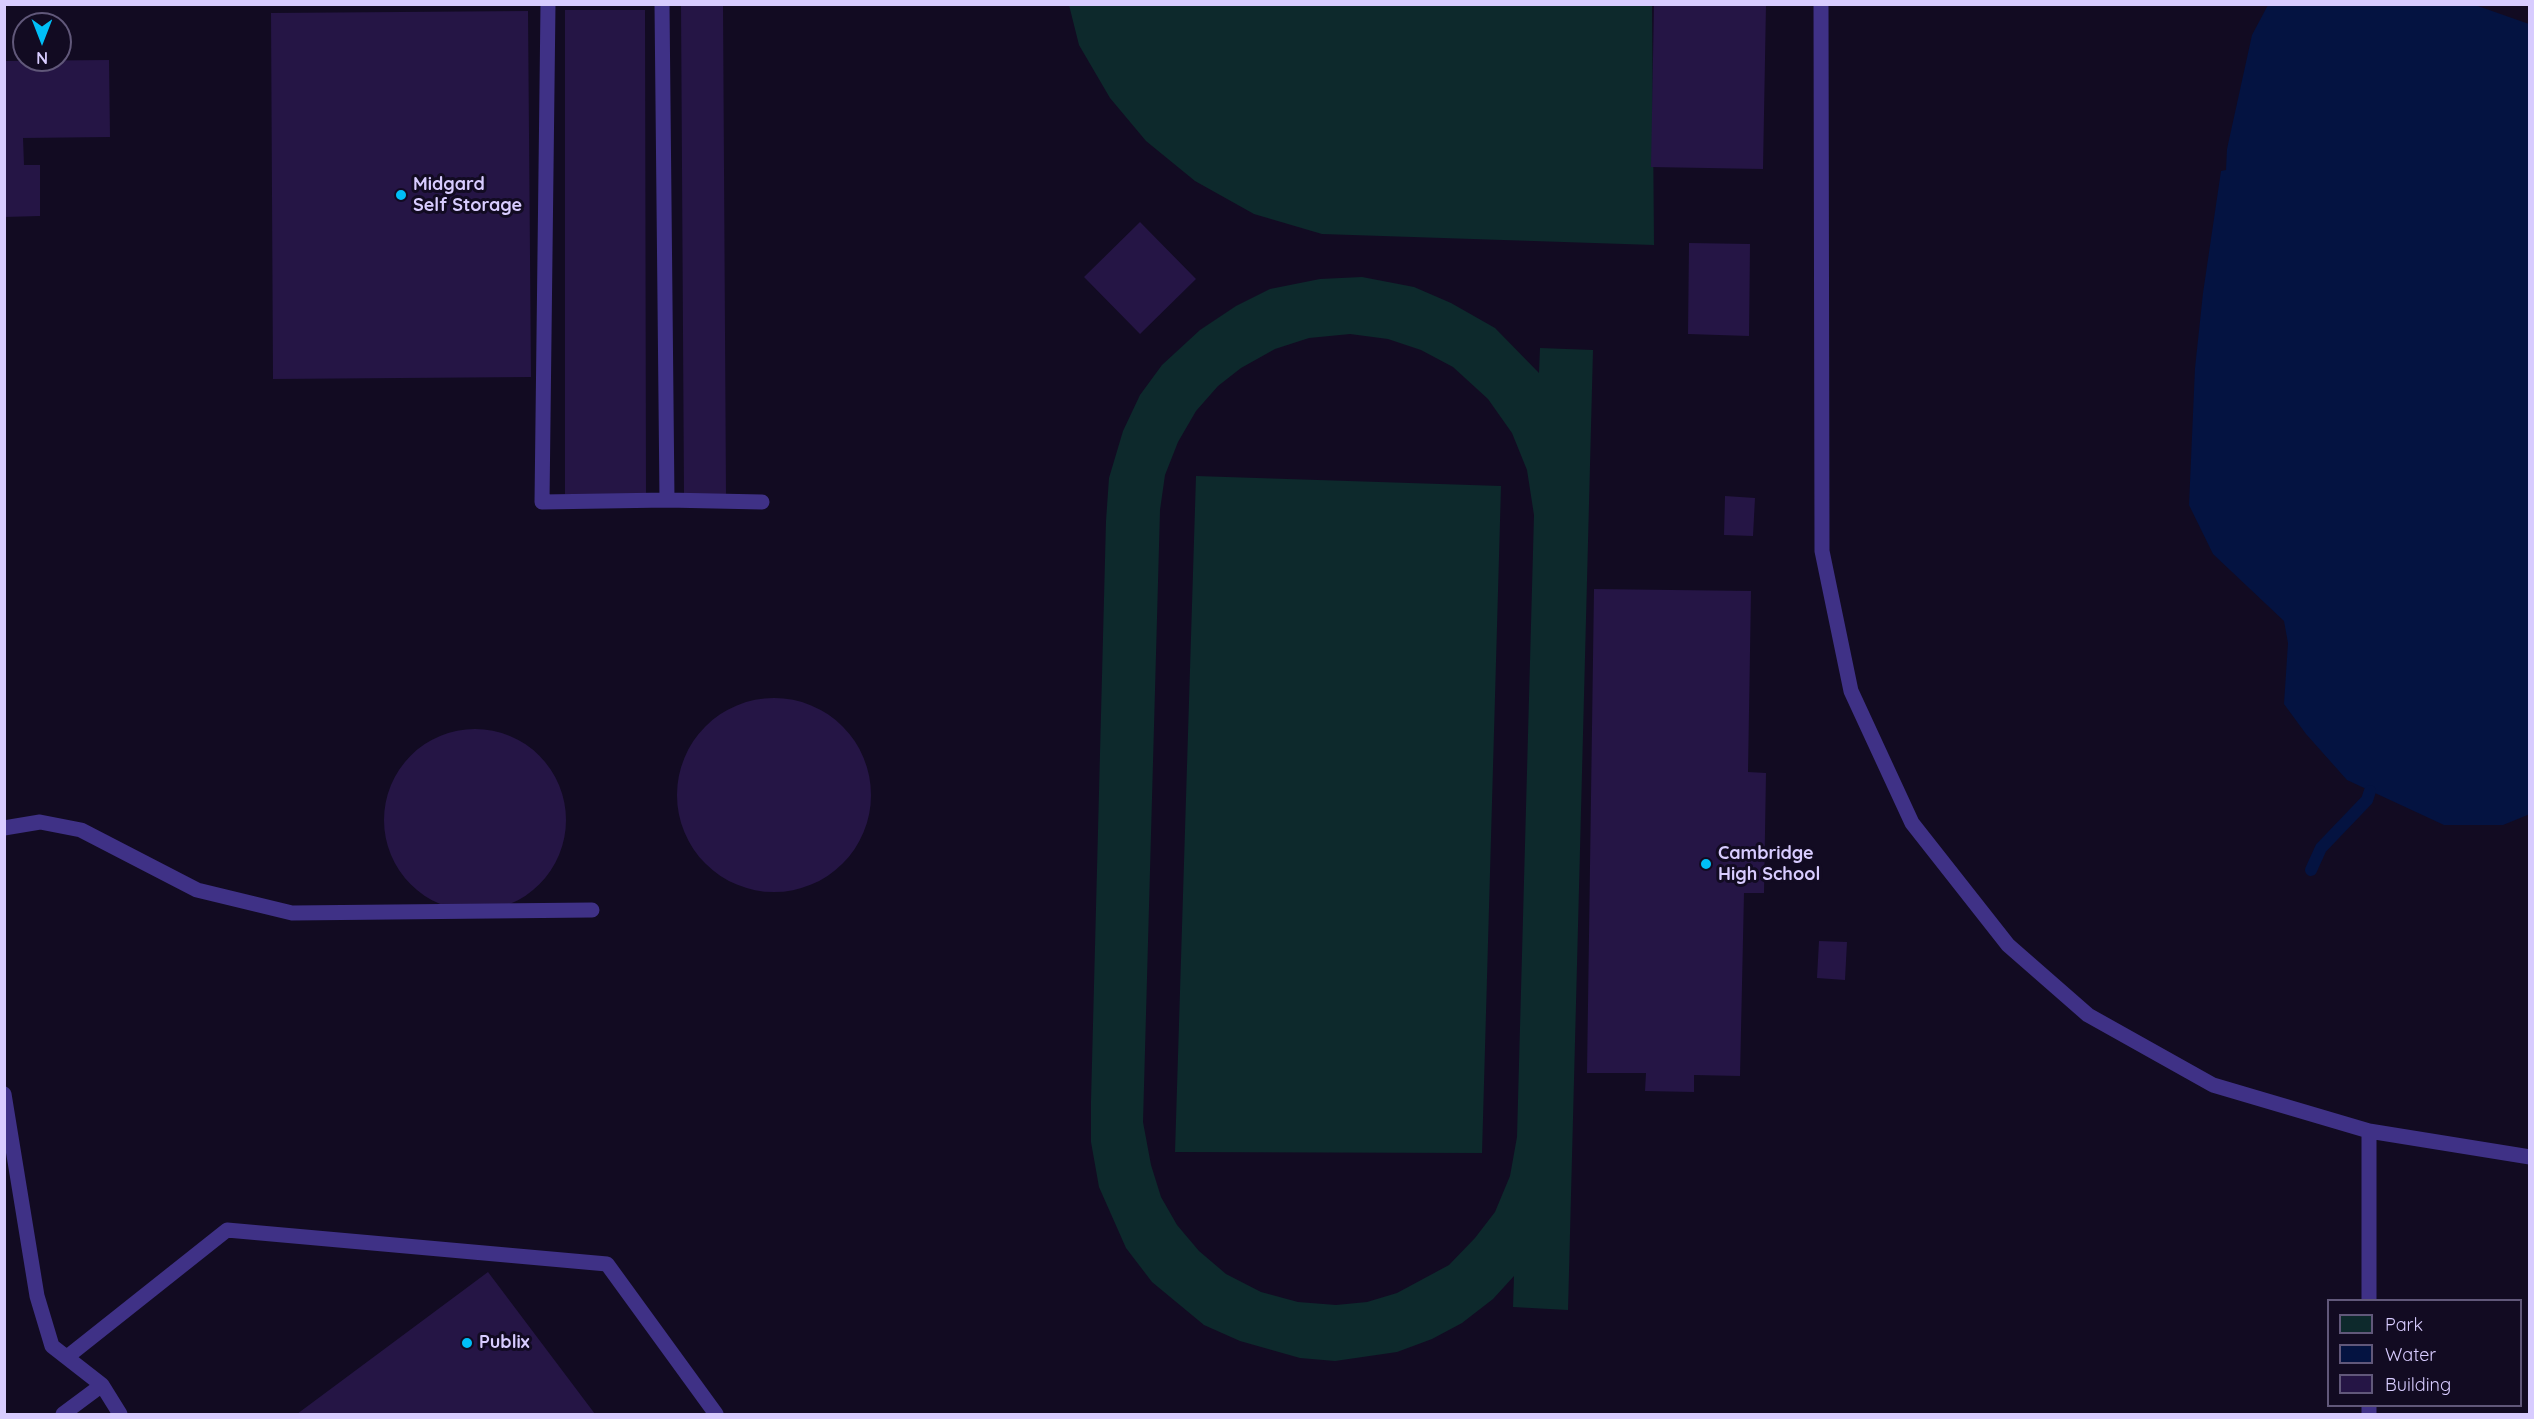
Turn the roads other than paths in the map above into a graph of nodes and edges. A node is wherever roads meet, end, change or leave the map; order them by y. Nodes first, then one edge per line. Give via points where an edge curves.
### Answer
1 (548, 4) edge
2 (662, 4) edge
3 (1821, 4) edge
4 (667, 500) junction
5 (762, 501) dead end
6 (4, 828) edge
7 (592, 910) dead end
8 (4, 1094) edge
9 (2369, 1131) junction
10 (2529, 1157) edge
11 (2369, 1299) edge
12 (67, 1357) junction
13 (102, 1385) junction
14 (63, 1414) edge
15 (120, 1414) edge
16 (716, 1414) edge

1 - 4 lane via 542,501
2 - 4 lane
3 - 9 lane via 1822,551 1851,691 1912,823 2008,945 2088,1015 2213,1084
4 - 5 lane
6 - 7 lane via 40,822 81,831 197,890 292,913
8 - 12 lane via 37,1296 52,1346
9 - 10 lane
9 - 11 lane
12 - 13 lane
12 - 16 lane via 227,1230 263,1233 607,1264
13 - 14 lane
13 - 15 lane

